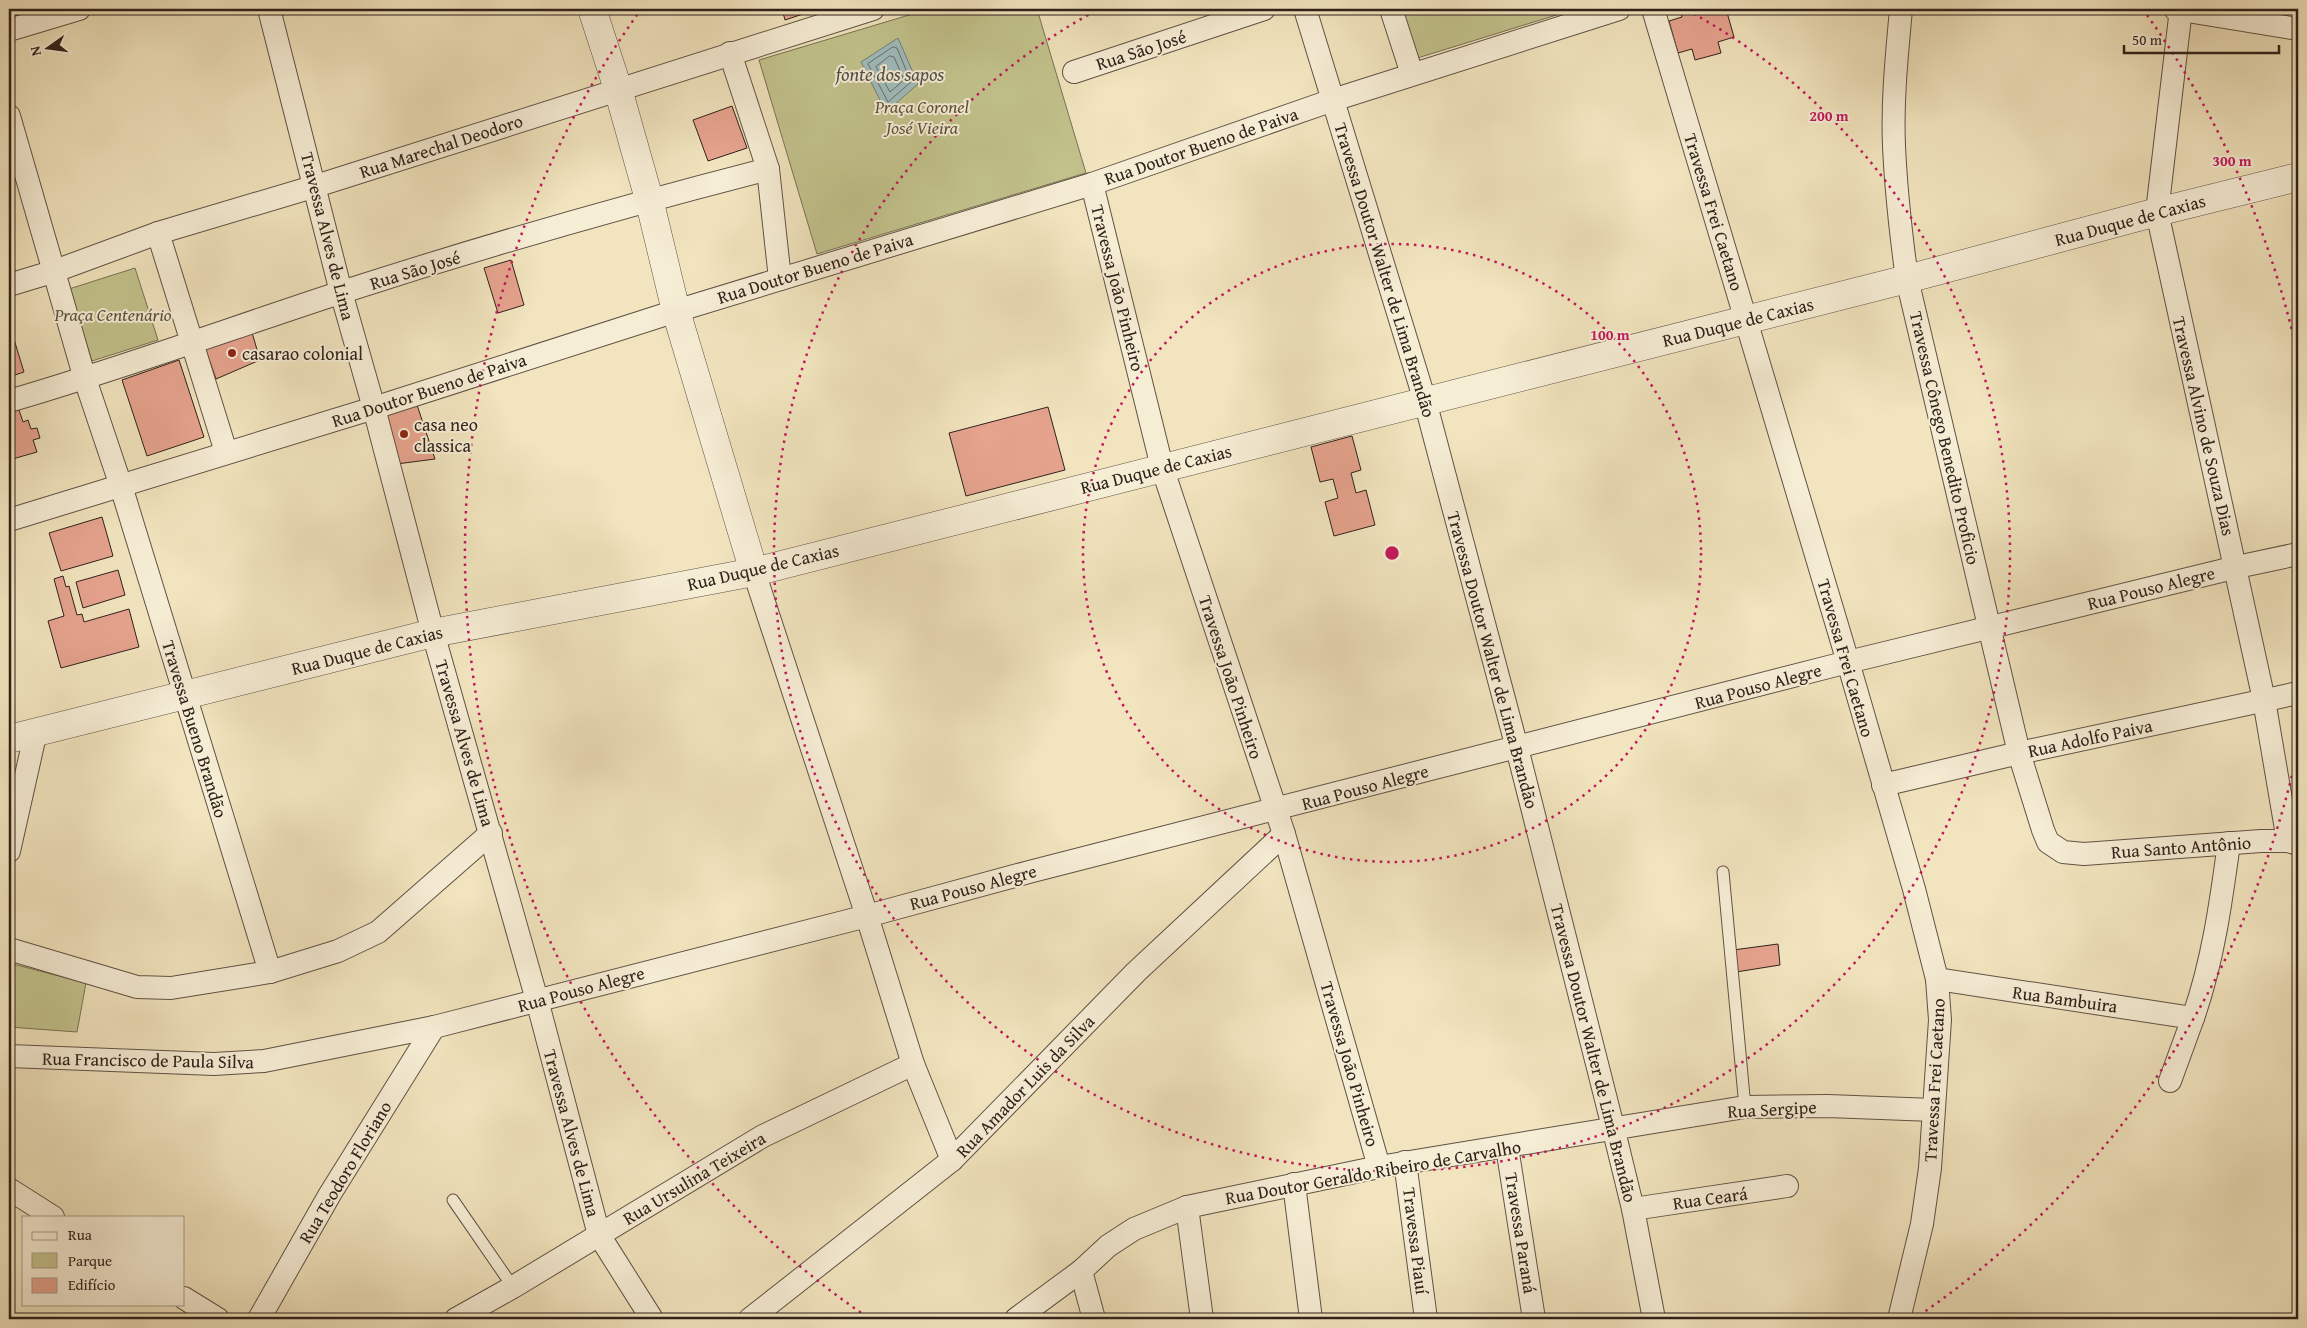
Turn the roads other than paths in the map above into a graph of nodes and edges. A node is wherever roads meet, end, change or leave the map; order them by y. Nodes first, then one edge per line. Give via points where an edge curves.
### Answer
1 (78, 9) edge
2 (269, 9) edge
3 (592, 9) edge
4 (873, 9) edge
5 (1264, 9) edge
6 (1305, 9) edge
7 (1391, 9) edge
8 (1618, 9) edge
9 (1653, 9) edge
10 (1901, 9) edge
11 (2179, 9) edge
12 (2298, 29) edge
13 (9, 30) edge
14 (730, 53) junction
15 (1074, 72) dead end
16 (1412, 74) junction
17 (618, 89) junction
18 (1333, 100) junction
19 (9, 116) edge
20 (768, 169) junction
21 (2298, 177) edge
22 (1092, 184) junction
23 (316, 186) junction
24 (648, 200) junction
25 (2157, 212) junction
26 (158, 233) junction
27 (55, 271) junction
28 (780, 279) junction
29 (1907, 279) junction
30 (9, 285) edge
31 (341, 292) junction
32 (676, 311) junction
33 (1746, 320) junction
34 (190, 341) junction
35 (85, 379) junction
36 (1425, 401) junction
37 (9, 402) edge
38 (374, 408) junction
39 (226, 452) junction
40 (1162, 467) junction
41 (121, 486) junction
42 (9, 520) edge
43 (2298, 554) edge
44 (2237, 567) junction
45 (754, 572) junction
46 (1990, 628) junction
47 (432, 632) junction
48 (1848, 662) junction
49 (2298, 693) edge
50 (185, 695) junction
51 (2264, 700) junction
52 (36, 731) junction
53 (9, 739) edge
54 (1517, 748) junction
55 (2019, 753) junction
56 (1883, 785) junction
57 (1275, 810) junction
58 (491, 833) junction
59 (1284, 834) junction
60 (2230, 843) junction
61 (2293, 843) edge
62 (9, 851) edge
63 (2063, 852) joint
64 (1723, 872) dead end
65 (867, 916) junction
66 (9, 949) edge
67 (270, 972) junction
68 (1937, 980) junction
69 (538, 1000) junction
70 (2193, 1018) junction
71 (434, 1027) junction
72 (9, 1056) edge
73 (914, 1064) junction
74 (2170, 1082) dead end
75 (1745, 1107) junction
76 (1933, 1110) junction
77 (1613, 1127) junction
78 (1508, 1148) junction
79 (952, 1160) junction
80 (1406, 1162) junction
81 (1379, 1167) junction
82 (1294, 1184) junction
83 (1787, 1186) dead end
84 (9, 1189) edge
85 (453, 1200) dead end
86 (1187, 1207) junction
87 (1633, 1209) junction
88 (51, 1216) edge
89 (599, 1235) junction
90 (1081, 1270) junction
91 (513, 1287) junction
92 (185, 1299) edge
93 (218, 1319) edge
94 (259, 1319) edge
95 (456, 1319) edge
96 (652, 1319) edge
97 (750, 1319) edge
98 (1016, 1319) edge
99 (1094, 1319) edge
100 (1202, 1319) edge
101 (1312, 1319) edge
102 (1426, 1319) edge
103 (1534, 1319) edge
104 (1654, 1319) edge
105 (1900, 1319) edge

1 - 13 street
2 - 23 street, Travessa Alves de Lima
3 - 17 street
4 - 14 street, Rua Marechal Deodoro
5 - 15 street, Rua São José
6 - 18 street, Travessa Doutor Walter de Lima Brandão
7 - 16 street
8 - 16 street, Rua Doutor Bueno de Paiva
9 - 33 street, Travessa Frei Caetano
10 - 29 street, Travessa Cônego Benedito Proficio via 1894,145
11 - 12 street
11 - 25 street, Travessa Alvino de Souza Dias
14 - 17 street, Rua Marechal Deodoro
14 - 20 street
16 - 18 street, Rua Doutor Bueno de Paiva
17 - 23 street, Rua Marechal Deodoro
17 - 24 street
18 - 22 street, Rua Doutor Bueno de Paiva
18 - 36 street, Travessa Doutor Walter de Lima Brandão
19 - 27 street
20 - 24 street, Rua São José
20 - 28 street
21 - 25 street, Rua Duque de Caxias
22 - 28 street, Rua Doutor Bueno de Paiva
22 - 40 street, Travessa João Pinheiro
23 - 26 street, Rua Marechal Deodoro
23 - 31 street, Travessa Alves de Lima
24 - 31 street, Rua São José
24 - 32 street
25 - 29 street, Rua Duque de Caxias
25 - 44 street, Travessa Alvino de Souza Dias
26 - 27 street, Rua Marechal Deodoro
26 - 34 street
27 - 30 street, Rua Marechal Deodoro
27 - 35 street
28 - 32 street, Rua Doutor Bueno de Paiva
29 - 33 street, Rua Duque de Caxias
29 - 46 street, Travessa Cônego Benedito Proficio
31 - 34 street, Rua São José
31 - 38 street, Travessa Alves de Lima
32 - 38 street, Rua Doutor Bueno de Paiva
32 - 45 street
33 - 36 street, Rua Duque de Caxias
33 - 48 street, Travessa Frei Caetano
34 - 35 street, Rua São José
34 - 39 street
35 - 37 street, Rua São José
35 - 41 street
36 - 40 street, Rua Duque de Caxias
36 - 54 street, Travessa Doutor Walter de Lima Brandão
38 - 39 street, Rua Doutor Bueno de Paiva
38 - 47 street, Travessa Alves de Lima
39 - 41 street, Rua Doutor Bueno de Paiva
40 - 45 street, Rua Duque de Caxias
40 - 57 street, Travessa João Pinheiro
41 - 42 street, Rua Doutor Bueno de Paiva
41 - 50 street, Travessa Bueno Brandão
43 - 44 street, Rua Pouso Alegre
44 - 46 street, Rua Pouso Alegre
44 - 51 street, Travessa Alvino de Souza Dias
45 - 47 street, Rua Duque de Caxias
45 - 65 street
46 - 48 street, Rua Pouso Alegre
46 - 55 street, Travessa Cônego Benedito Proficio
47 - 50 street, Rua Duque de Caxias
47 - 58 street, Travessa Alves de Lima
48 - 54 street, Rua Pouso Alegre
48 - 56 street, Travessa Frei Caetano
49 - 51 street, Rua Adolfo Paiva
50 - 52 street, Rua Duque de Caxias
50 - 67 street, Travessa Bueno Brandão
51 - 55 street, Rua Adolfo Paiva
51 - 61 street, Travessa Alvino de Souza Dias
52 - 53 street, Rua Duque de Caxias
52 - 62 street
54 - 57 street, Rua Pouso Alegre
54 - 77 street, Travessa Doutor Walter de Lima Brandão
55 - 56 street, Rua Adolfo Paiva
55 - 63 street, Travessa Cônego Benedito Proficio via 2048,842
56 - 68 street, Travessa Frei Caetano
57 - 59 street, Travessa João Pinheiro
57 - 65 street, Rua Pouso Alegre
58 - 67 street via 378,932 338,951
58 - 69 street, Travessa Alves de Lima
59 - 79 street, Rua Amador Luis da Silva via 1136,972
59 - 81 street, Travessa João Pinheiro
60 - 61 street, Rua Santo Antônio
60 - 63 street, Rua Santo Antônio via 2084,854
60 - 70 street via 2204,986
64 - 75 lane
65 - 69 street, Rua Pouso Alegre
65 - 73 street
66 - 67 street via 137,988 171,988
68 - 70 street, Rua Bambuira
68 - 76 street, Travessa Frei Caetano via 1940,1020
69 - 71 street, Rua Pouso Alegre
69 - 89 street, Travessa Alves de Lima
70 - 74 street
71 - 72 street, Rua Francisco de Paula Silva via 264,1061 214,1064
71 - 94 street, Rua Teodoro Floriano via 330,1194
73 - 79 street
73 - 89 street, Rua Ursulina Teixeira via 770,1132
75 - 76 street, Rua Sergipe
75 - 77 street, Rua Sergipe
76 - 105 street, Travessa Frei Caetano via 1930,1168 1922,1224
77 - 78 street, Rua Doutor Geraldo Ribeiro de Carvalho
77 - 87 street, Travessa Doutor Walter de Lima Brandão
78 - 80 street, Rua Doutor Geraldo Ribeiro de Carvalho
78 - 103 street, Travessa Paraná
79 - 97 street, Rua Amador Luis da Silva
80 - 81 street, Rua Doutor Geraldo Ribeiro de Carvalho
80 - 102 street, Travessa Piauí
81 - 82 street, Rua Doutor Geraldo Ribeiro de Carvalho
82 - 86 street, Rua Doutor Geraldo Ribeiro de Carvalho
82 - 101 street
83 - 87 street, Rua Ceará
84 - 88 street
85 - 91 lane
86 - 90 street, Rua Doutor Geraldo Ribeiro de Carvalho via 1134,1229
86 - 100 street
87 - 104 street, Travessa Doutor Walter de Lima Brandão
89 - 91 street, Rua Ursulina Teixeira
89 - 96 street, Travessa Alves de Lima
90 - 98 street, Rua Doutor Geraldo Ribeiro de Carvalho
90 - 99 street
91 - 95 street, Rua Ursulina Teixeira
92 - 93 street

